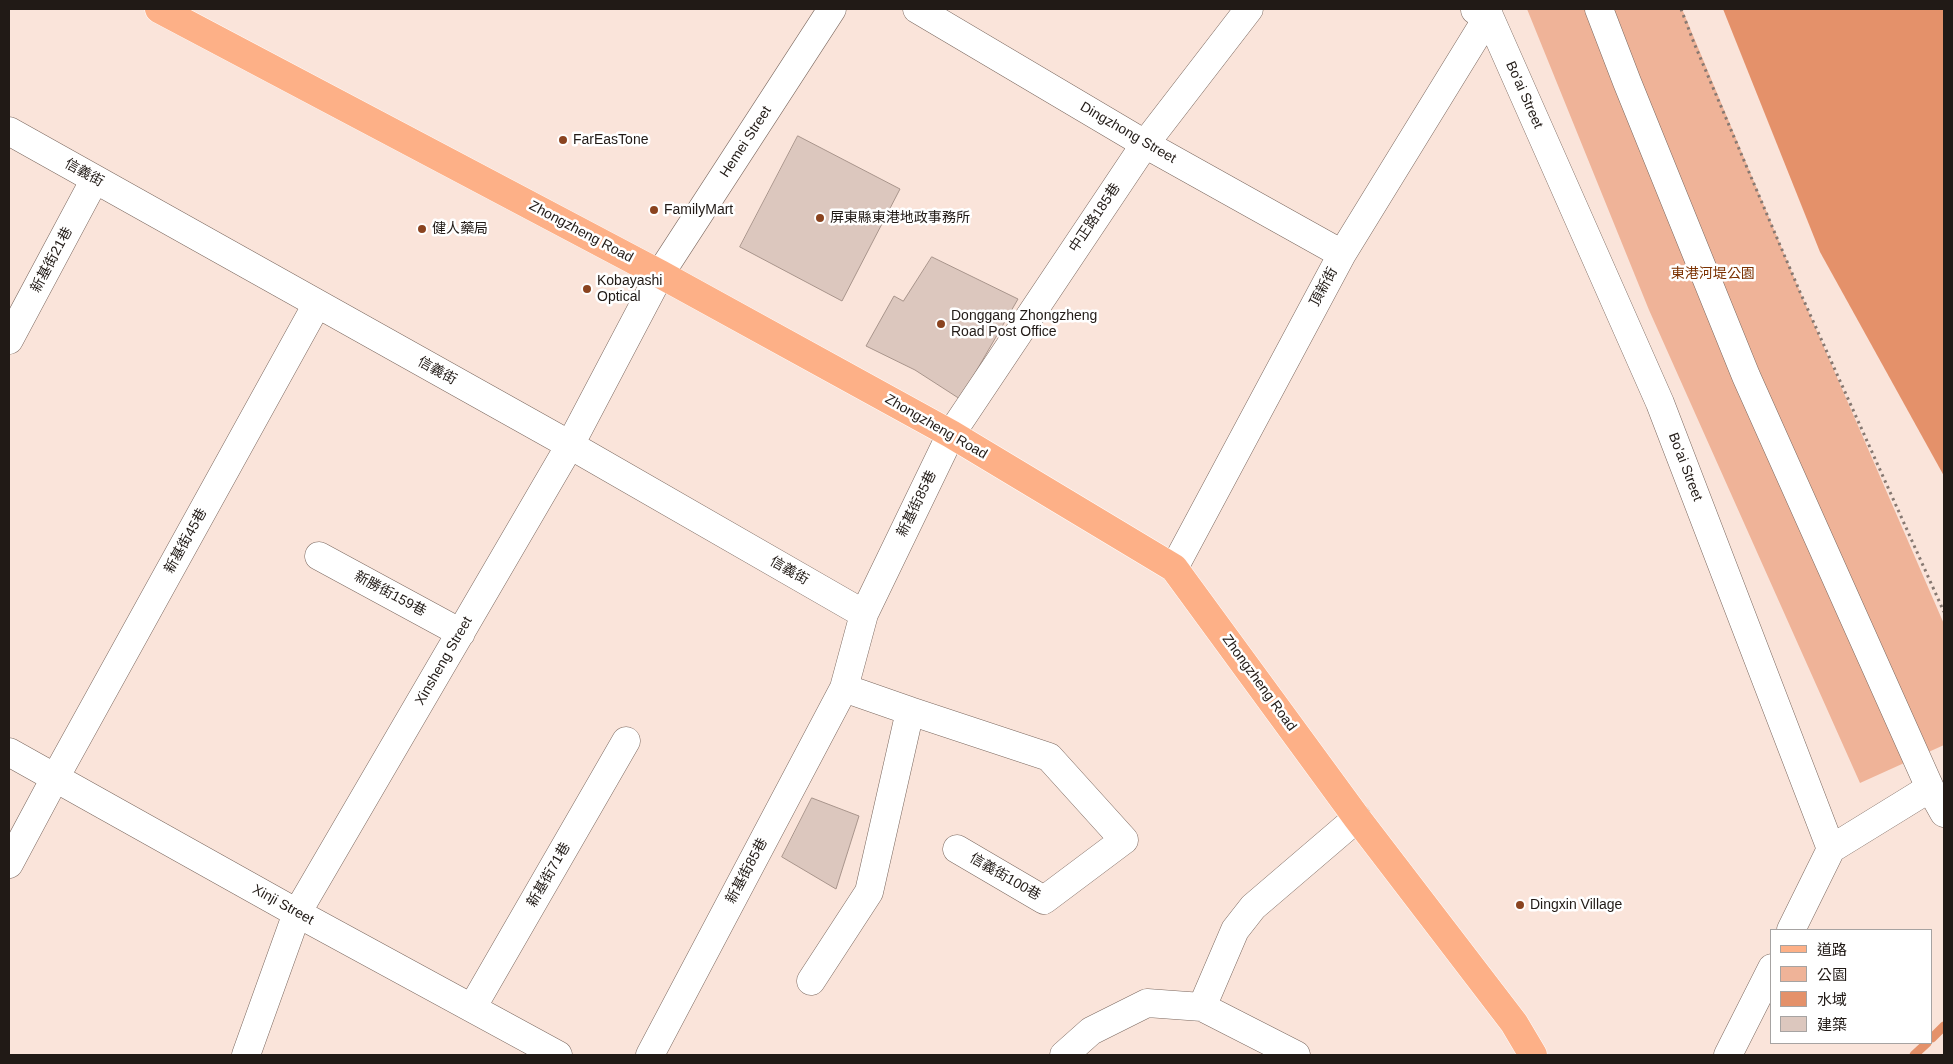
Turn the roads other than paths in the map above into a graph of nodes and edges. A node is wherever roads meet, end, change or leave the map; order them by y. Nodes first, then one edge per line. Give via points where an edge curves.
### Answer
1 (159, 9) edge
2 (832, 9) edge
3 (917, 9) edge
4 (1249, 9) edge
5 (1599, 9) edge
6 (1483, 11) edge
7 (9, 131) edge
8 (1145, 144) junction
9 (95, 179) junction
10 (1342, 254) junction
11 (660, 274) junction
12 (317, 304) junction
13 (9, 340) edge
14 (951, 434) junction
15 (570, 445) junction
16 (319, 556) dead end
17 (1174, 568) junction
18 (864, 614) junction
19 (461, 632) junction
20 (844, 688) junction
21 (910, 711) junction
22 (626, 741) dead end
23 (9, 752) edge
24 (55, 778) junction
25 (1930, 788) junction
26 (1944, 813) edge
27 (1357, 818) junction
28 (957, 849) dead end
29 (1831, 849) junction
30 (9, 864) edge
31 (297, 913) junction
32 (1791, 929) edge
33 (1770, 972) edge
34 (810, 981) dead end
35 (1202, 1007) junction
36 (472, 1008) junction
37 (246, 1055) edge
38 (558, 1055) edge
39 (650, 1055) edge
40 (1064, 1055) edge
41 (1296, 1055) edge
42 (1533, 1055) edge
43 (1728, 1055) edge

1 - 11 main road, Zhongzheng Road
2 - 11 street, Hemei Street
3 - 8 street, Dingzhong Street
4 - 8 street, 中正路185巷
5 - 25 street via 1746,376
6 - 10 street, 頂新街
6 - 29 street, Bo'ai Street via 1660,403
7 - 9 street, 信義街
8 - 10 street, Dingzhong Street
8 - 14 street, 中正路185巷
9 - 12 street, 信義街
9 - 13 street, 新基街21巷
10 - 17 street, 頂新街
11 - 14 main road, Zhongzheng Road
11 - 15 street, Xinsheng Street
12 - 15 street, 信義街
12 - 24 street, 新基街45巷
14 - 17 main road, Zhongzheng Road
14 - 18 street, 新基街85巷
15 - 18 street, 信義街
15 - 19 street, Xinsheng Street
16 - 19 street, 新勝街159巷
17 - 27 main road, Zhongzheng Road
18 - 20 street, 新基街85巷
19 - 31 street, Xinsheng Street
20 - 21 street
20 - 39 street, 新基街85巷
21 - 28 street, 信義街100巷 via 1049,757 1124,840 1044,900
21 - 34 street via 869,892
22 - 36 street, 新基街71巷
23 - 24 street, Xinji Street
24 - 30 street, 新基街45巷
24 - 31 street, Xinji Street
25 - 26 street
25 - 29 street
27 - 35 street via 1253,907 1235,930
27 - 42 main road, Zhongzheng Road via 1514,1023
29 - 32 street
31 - 36 street, Xinji Street
31 - 37 street, Xinsheng Street
33 - 43 street
35 - 40 street via 1147,1002 1092,1031
35 - 41 street
36 - 38 street, Xinji Street

